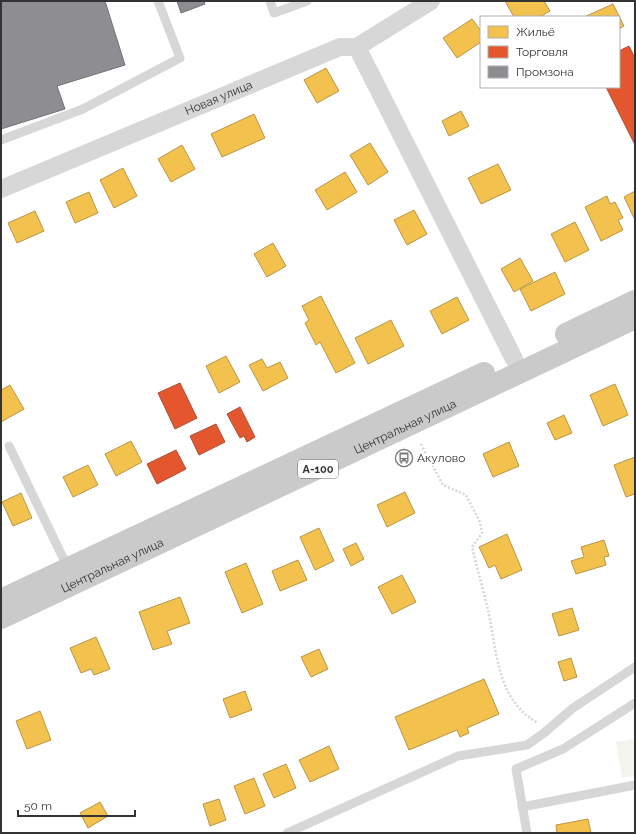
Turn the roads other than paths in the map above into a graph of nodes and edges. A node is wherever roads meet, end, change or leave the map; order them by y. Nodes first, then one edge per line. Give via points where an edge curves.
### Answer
1 (158, 1) edge
2 (270, 1) edge
3 (307, 1) edge
4 (431, 1) edge
5 (357, 47) junction
6 (1, 140) edge
7 (1, 189) edge
8 (635, 301) edge
9 (635, 318) edge
10 (514, 359) junction
11 (9, 446) dead end
12 (68, 568) junction
13 (1, 600) edge
14 (1, 618) edge
15 (635, 667) edge
16 (635, 703) edge
17 (635, 785) edge
18 (522, 807) junction
19 (287, 833) edge
20 (527, 833) edge

1 - 6 lane via 180,58 83,109
2 - 3 lane via 274,13
4 - 5 street, Новая улица
5 - 7 street, Новая улица via 340,47
5 - 10 street
8 - 10 main road, Центральная улица / А-100
9 - 14 main road, Центральная улица / А-100
10 - 12 main road, Центральная улица / А-100
11 - 12 lane
12 - 13 main road, Центральная улица / А-100
15 - 19 lane via 573,708 527,745 458,756
16 - 18 lane via 563,749 516,769
17 - 18 lane
18 - 20 lane

